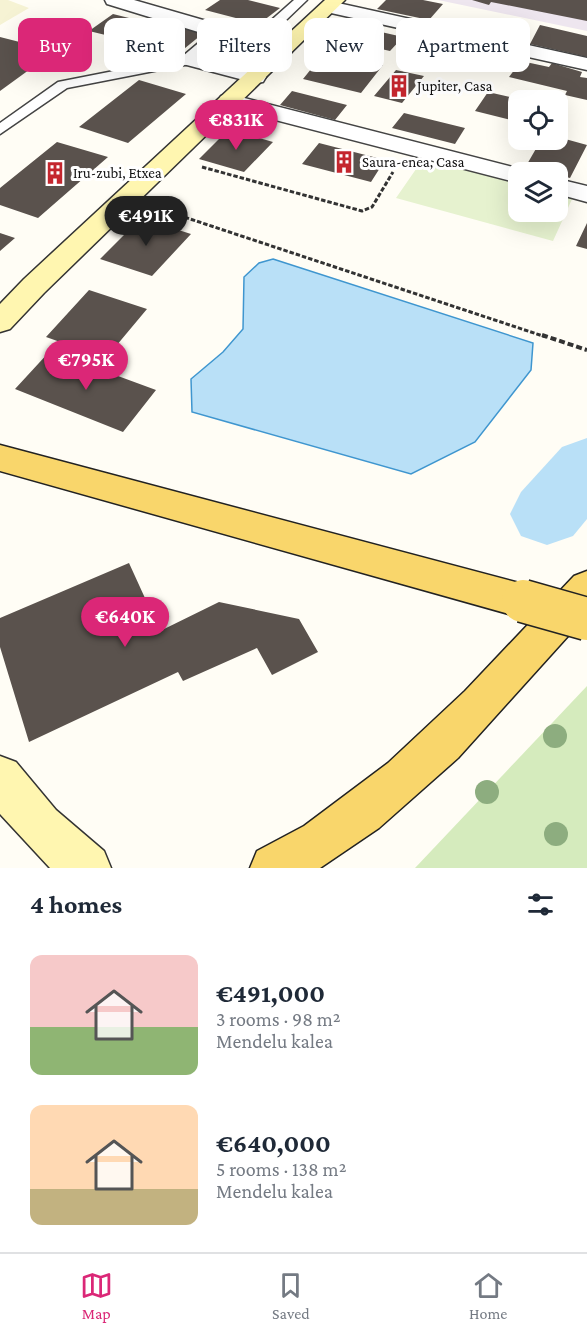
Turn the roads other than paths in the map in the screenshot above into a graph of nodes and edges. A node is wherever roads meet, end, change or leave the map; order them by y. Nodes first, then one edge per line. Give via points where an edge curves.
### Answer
1 (114, 0) edge
2 (301, 0) edge
3 (138, 3) edge
4 (333, 4) edge
5 (281, 18) edge
6 (197, 23) edge
7 (292, 42) edge
8 (197, 54) edge
9 (190, 60) junction
10 (587, 64) edge
11 (260, 72) edge
12 (255, 77) junction
13 (230, 101) junction
14 (0, 130) edge
15 (508, 173) edge
16 (568, 189) edge
17 (587, 194) edge
18 (0, 322) edge
19 (8, 460) edge
20 (587, 588) edge
21 (587, 619) edge
22 (0, 778) edge
23 (87, 868) edge
24 (274, 868) edge

1 - 3 street
2 - 5 lane
3 - 6 street
4 - 7 main road
4 - 10 street
8 - 9 street
9 - 12 street
9 - 14 lane via 63,85
11 - 12 main road
12 - 13 main road
13 - 15 street
13 - 18 main road
16 - 17 street
19 - 21 main road, bridge
20 - 24 main road via 423,764 338,831
22 - 23 main road via 28,815

